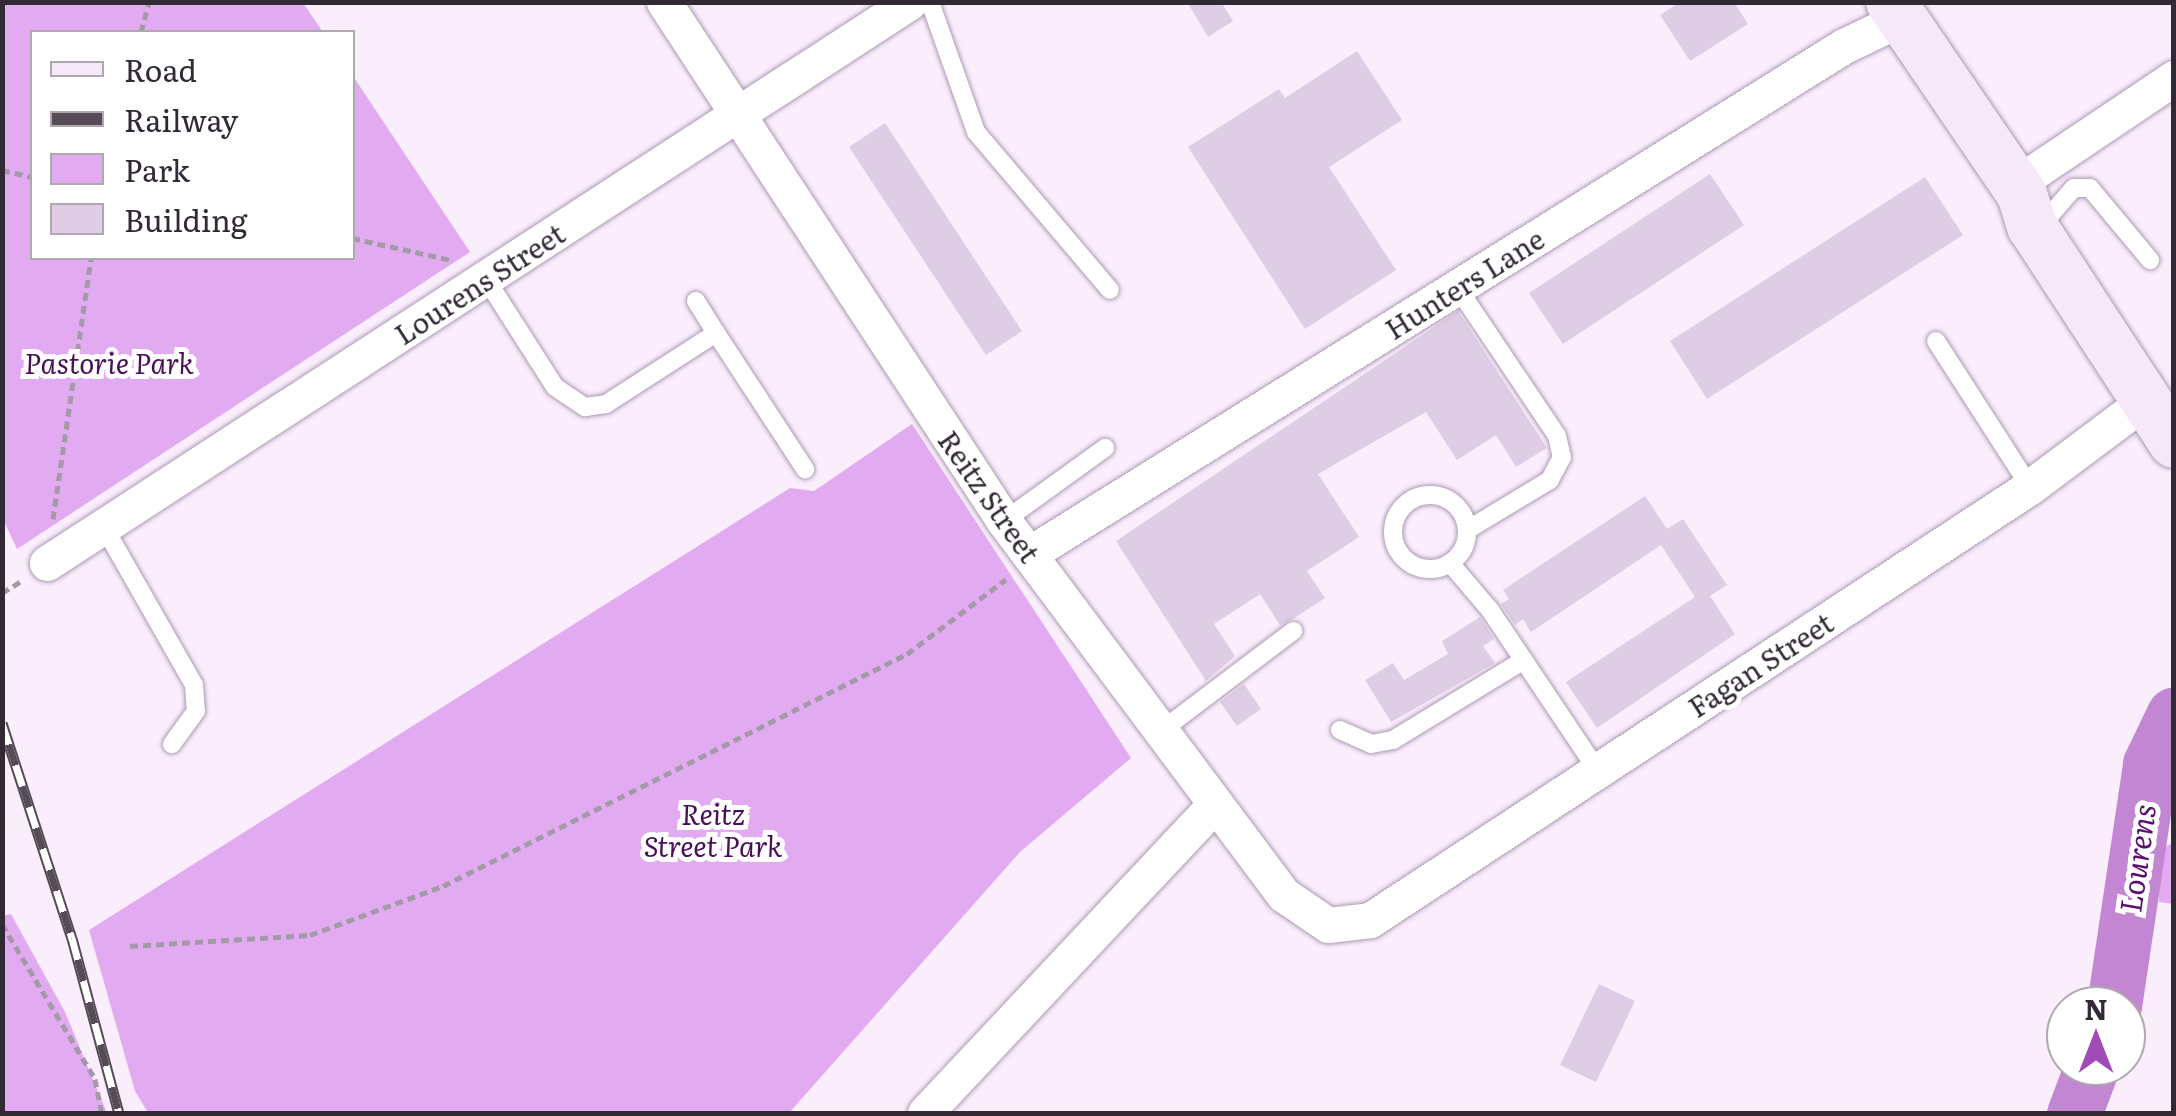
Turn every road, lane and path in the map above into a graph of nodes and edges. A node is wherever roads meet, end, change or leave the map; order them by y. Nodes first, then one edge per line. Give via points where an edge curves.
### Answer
1 (148, 2) edge
2 (664, 2) edge
3 (910, 2) edge
4 (930, 2) edge
5 (1897, 10) edge
6 (141, 30) edge
7 (2174, 78) edge
8 (738, 115) junction
9 (2, 170) edge
10 (30, 177) edge
11 (2030, 197) junction
12 (355, 238) edge
13 (91, 260) edge
14 (2150, 260) dead end
15 (486, 279) junction
16 (1457, 287) junction
17 (1110, 290) dead end
18 (696, 301) dead end
19 (716, 334) junction
20 (1936, 341) dead end
21 (2164, 393) edge
22 (2174, 443) edge
23 (1105, 448) dead end
24 (805, 470) dead end
25 (2030, 486) junction
26 (1004, 521) junction
27 (104, 528) junction
28 (1467, 530) junction
29 (1031, 557) junction
30 (47, 563) joint
31 (1450, 563) junction
32 (1292, 631) dead end
33 (1524, 660) junction
34 (1340, 730) dead end
35 (1161, 731) junction
36 (172, 744) dead end
37 (1597, 770) junction
38 (1215, 804) junction
39 (1370, 920) joint
40 (2, 924) edge
41 (130, 946) dead end
42 (924, 1113) edge
43 (102, 1114) edge

1 - 6 path
2 - 8 street, Reitz Street
3 - 8 street, Lourens Street
4 - 17 lane via 976,132
5 - 11 street
5 - 16 street, Hunters Lane
7 - 11 street
8 - 15 street, Lourens Street
8 - 26 street, Reitz Street
9 - 10 path
11 - 14 lane via 2090,188
11 - 21 street via 2032,226
12 - 15 path via 438,252
13 - 30 path
15 - 19 lane via 555,387 584,407 606,404
15 - 27 street, Lourens Street
16 - 28 lane via 1561,450 1550,480
16 - 29 street, Hunters Lane
18 - 19 lane
19 - 24 lane
20 - 25 lane
21 - 22 street
21 - 25 street, Fagan Street
23 - 26 lane
25 - 37 street, Fagan Street
26 - 29 street, Reitz Street
27 - 30 street, Lourens Street
27 - 36 lane via 194,685 196,711
28 - 31 lane
28 - 31 lane via 1447,498 1421,495 1399,509 1392,534 1402,558 1425,569
29 - 35 street, Reitz Street
29 - 41 path via 907,654 442,886 310,935
31 - 33 lane
32 - 35 lane
33 - 34 lane via 1393,740 1371,744
33 - 37 lane
35 - 38 street, Reitz Street
37 - 39 street, Fagan Street
38 - 39 street, Reitz Street via 1299,911 1328,925
38 - 42 street
40 - 43 path via 95,1079

